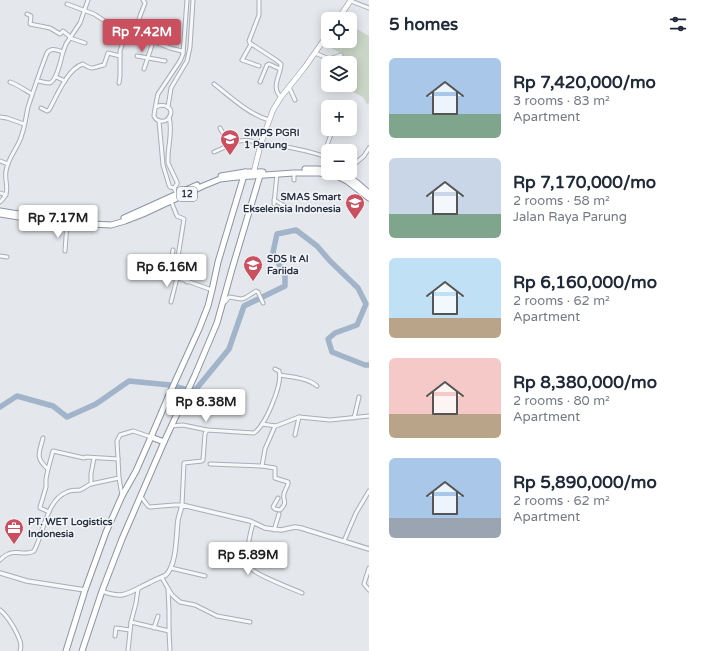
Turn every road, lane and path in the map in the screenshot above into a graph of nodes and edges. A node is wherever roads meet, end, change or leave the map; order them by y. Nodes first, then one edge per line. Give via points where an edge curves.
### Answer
1 (88, 0) edge
2 (143, 0) edge
3 (187, 0) edge
4 (193, 0) edge
5 (259, 0) edge
6 (351, 0) edge
7 (67, 4) dead end
8 (369, 8) edge
9 (85, 10) junction
10 (343, 12) edge
11 (27, 14) dead end
12 (133, 32) junction
13 (70, 38) junction
14 (153, 42) junction
15 (85, 43) dead end
16 (252, 44) junction
17 (321, 44) edge
18 (63, 52) junction
19 (315, 52) junction
20 (183, 54) junction
21 (341, 55) dead end
22 (120, 56) junction
23 (137, 56) dead end
24 (148, 58) junction
25 (165, 61) dead end
26 (259, 66) dead end
27 (144, 69) dead end
28 (280, 69) junction
29 (56, 77) junction
30 (37, 81) junction
31 (65, 81) junction
32 (10, 82) dead end
33 (260, 82) dead end
34 (119, 83) dead end
35 (214, 84) dead end
36 (289, 87) junction
37 (32, 94) junction
38 (281, 97) junction
39 (295, 100) dead end
40 (156, 107) junction
41 (168, 107) junction
42 (41, 108) dead end
43 (0, 117) edge
44 (169, 117) junction
45 (269, 120) junction
46 (159, 121) junction
47 (24, 124) junction
48 (220, 128) dead end
49 (261, 144) junction
50 (230, 145) junction
51 (369, 148) edge
52 (214, 152) dead end
53 (321, 155) edge
54 (0, 161) edge
55 (357, 162) edge
56 (168, 163) junction
57 (8, 164) junction
58 (163, 165) junction
59 (321, 169) edge
60 (294, 173) junction
61 (244, 174) junction
62 (253, 174) junction
63 (261, 174) junction
64 (276, 174) junction
65 (294, 180) dead end
66 (353, 180) edge
67 (175, 187) junction
68 (369, 192) edge
69 (0, 193) edge
70 (177, 196) junction
71 (4, 198) edge
72 (369, 198) edge
73 (274, 200) junction
74 (171, 201) junction
75 (274, 204) dead end
76 (285, 206) dead end
77 (0, 211) edge
78 (0, 214) edge
79 (67, 223) junction
80 (173, 250) dead end
81 (65, 251) dead end
82 (0, 256) edge
83 (172, 256) junction
84 (7, 257) dead end
85 (177, 259) junction
86 (173, 274) junction
87 (177, 278) junction
88 (188, 282) junction
89 (212, 290) junction
90 (171, 302) dead end
91 (223, 303) junction
92 (263, 303) dead end
93 (275, 369) dead end
94 (280, 375) junction
95 (317, 386) dead end
96 (359, 397) dead end
97 (369, 416) edge
98 (299, 417) junction
99 (354, 418) junction
100 (262, 424) junction
101 (171, 426) junction
102 (275, 426) junction
103 (206, 430) junction
104 (295, 435) dead end
105 (151, 437) junction
106 (43, 438) dead end
107 (164, 442) junction
108 (94, 458) junction
109 (118, 459) junction
110 (210, 464) dead end
111 (262, 466) junction
112 (48, 469) junction
113 (118, 478) junction
114 (91, 484) junction
115 (369, 491) edge
116 (122, 496) junction
117 (142, 498) dead end
118 (278, 498) dead end
119 (182, 505) junction
120 (49, 512) junction
121 (279, 514) dead end
122 (253, 523) junction
123 (274, 530) junction
124 (344, 541) junction
125 (369, 549) edge
126 (0, 560) edge
127 (171, 568) junction
128 (369, 568) edge
129 (0, 573) edge
130 (205, 576) dead end
131 (162, 578) junction
132 (168, 587) junction
133 (138, 589) junction
134 (85, 590) junction
135 (369, 590) edge
136 (102, 591) junction
137 (302, 593) dead end
138 (0, 610) edge
139 (158, 616) dead end
140 (131, 622) junction
141 (250, 622) dead end
142 (154, 628) junction
143 (130, 630) junction
144 (169, 631) junction
145 (115, 636) dead end
146 (20, 651) edge
147 (66, 651) edge
148 (82, 651) edge
149 (128, 651) edge
150 (170, 651) edge

1 - 9 street
2 - 12 street via 145,3
3 - 20 street
4 - 41 street via 187,61 171,88
5 - 16 street via 259,14 249,40
6 - 8 street
6 - 10 main road
7 - 9 street
9 - 12 street via 108,23
9 - 13 street
11 - 13 street via 31,16 30,24 50,28 60,34 62,31
12 - 14 street via 146,36
12 - 22 street via 122,45
13 - 15 street
13 - 18 street
14 - 20 street via 182,51
14 - 24 street
16 - 26 street via 242,60
16 - 28 street via 279,62
17 - 19 main road
18 - 29 street
18 - 30 street via 49,50
19 - 21 street via 329,60
19 - 36 main road
20 - 40 street via 158,94
22 - 31 street via 108,53 104,65 92,68 81,64
22 - 34 street
23 - 24 street
24 - 25 street
24 - 27 street
28 - 33 street via 267,65
28 - 38 street via 277,91
29 - 30 street via 50,83
29 - 31 street
30 - 37 street
31 - 42 street via 48,111
32 - 37 street
35 - 45 street via 250,112
36 - 38 main road
36 - 39 street
37 - 47 street
38 - 45 main road
40 - 41 street
40 - 46 street via 154,115
41 - 44 street
43 - 47 street
44 - 46 street
44 - 56 street via 171,124
45 - 49 main road
46 - 58 street
47 - 57 street via 22,135
48 - 50 street
49 - 50 street via 238,141
49 - 53 street
49 - 62 main road
50 - 52 street
51 - 55 street
54 - 57 street
56 - 58 street
56 - 67 street via 177,182
57 - 71 street
58 - 67 street via 169,185
59 - 63 highway, 12
60 - 64 highway, 12
60 - 65 street
60 - 72 highway, 12 via 335,175 347,180
61 - 62 highway, 12
61 - 70 highway, 12 via 229,174 211,179
61 - 89 highway
62 - 63 highway, 12
63 - 64 highway, 12
63 - 91 highway
64 - 73 street
66 - 68 highway
67 - 70 street
69 - 71 street
70 - 74 highway, 12
70 - 77 highway, 12 via 110,222
73 - 75 street
73 - 76 street
74 - 79 highway, 12 via 111,225
74 - 85 street via 177,216 184,219
78 - 79 highway, 12 via 28,220
79 - 81 street
80 - 83 street
82 - 84 street
83 - 85 street
83 - 86 street via 168,270
85 - 86 street
85 - 88 street via 192,264
86 - 87 street
87 - 88 street
87 - 90 street
88 - 89 street
89 - 105 highway via 199,330
91 - 92 street via 229,297 241,299 256,291
91 - 101 highway via 196,375
93 - 94 street
94 - 95 street via 309,381
94 - 100 street via 273,402
96 - 99 street
97 - 99 street
98 - 99 street via 330,420
98 - 102 street
98 - 104 street
100 - 102 street
100 - 103 street via 254,433
101 - 103 street via 183,425
101 - 107 highway
102 - 111 street via 265,449
103 - 119 street via 203,460 184,463
105 - 107 highway
105 - 109 street via 132,431 120,435 117,441
105 - 116 highway
106 - 112 street via 39,456 40,461
107 - 136 highway
108 - 109 street
108 - 112 street via 53,451
108 - 114 street
109 - 113 street
110 - 111 street
111 - 118 street via 275,468 275,478 288,482 284,495 285,502 280,510 273,507
112 - 120 street via 40,508
113 - 114 street
113 - 116 street
114 - 120 street via 61,495
115 - 124 street
116 - 134 highway
117 - 119 street via 150,507
119 - 122 street
119 - 127 street
120 - 126 street via 33,552 11,553
121 - 123 street
122 - 123 street
122 - 137 street via 248,545 252,568 255,572
123 - 124 street via 295,527
124 - 125 street
127 - 130 street
127 - 131 street
128 - 135 street via 364,584
129 - 134 street via 27,581
131 - 132 street
131 - 133 street
132 - 141 street via 180,602 195,605 217,616
132 - 144 street
133 - 136 street via 119,595
133 - 140 street
134 - 147 highway
136 - 148 highway
138 - 146 street via 21,642
139 - 142 street
140 - 142 street
140 - 143 street
142 - 144 street
143 - 145 street via 116,628
143 - 149 street
144 - 150 street

